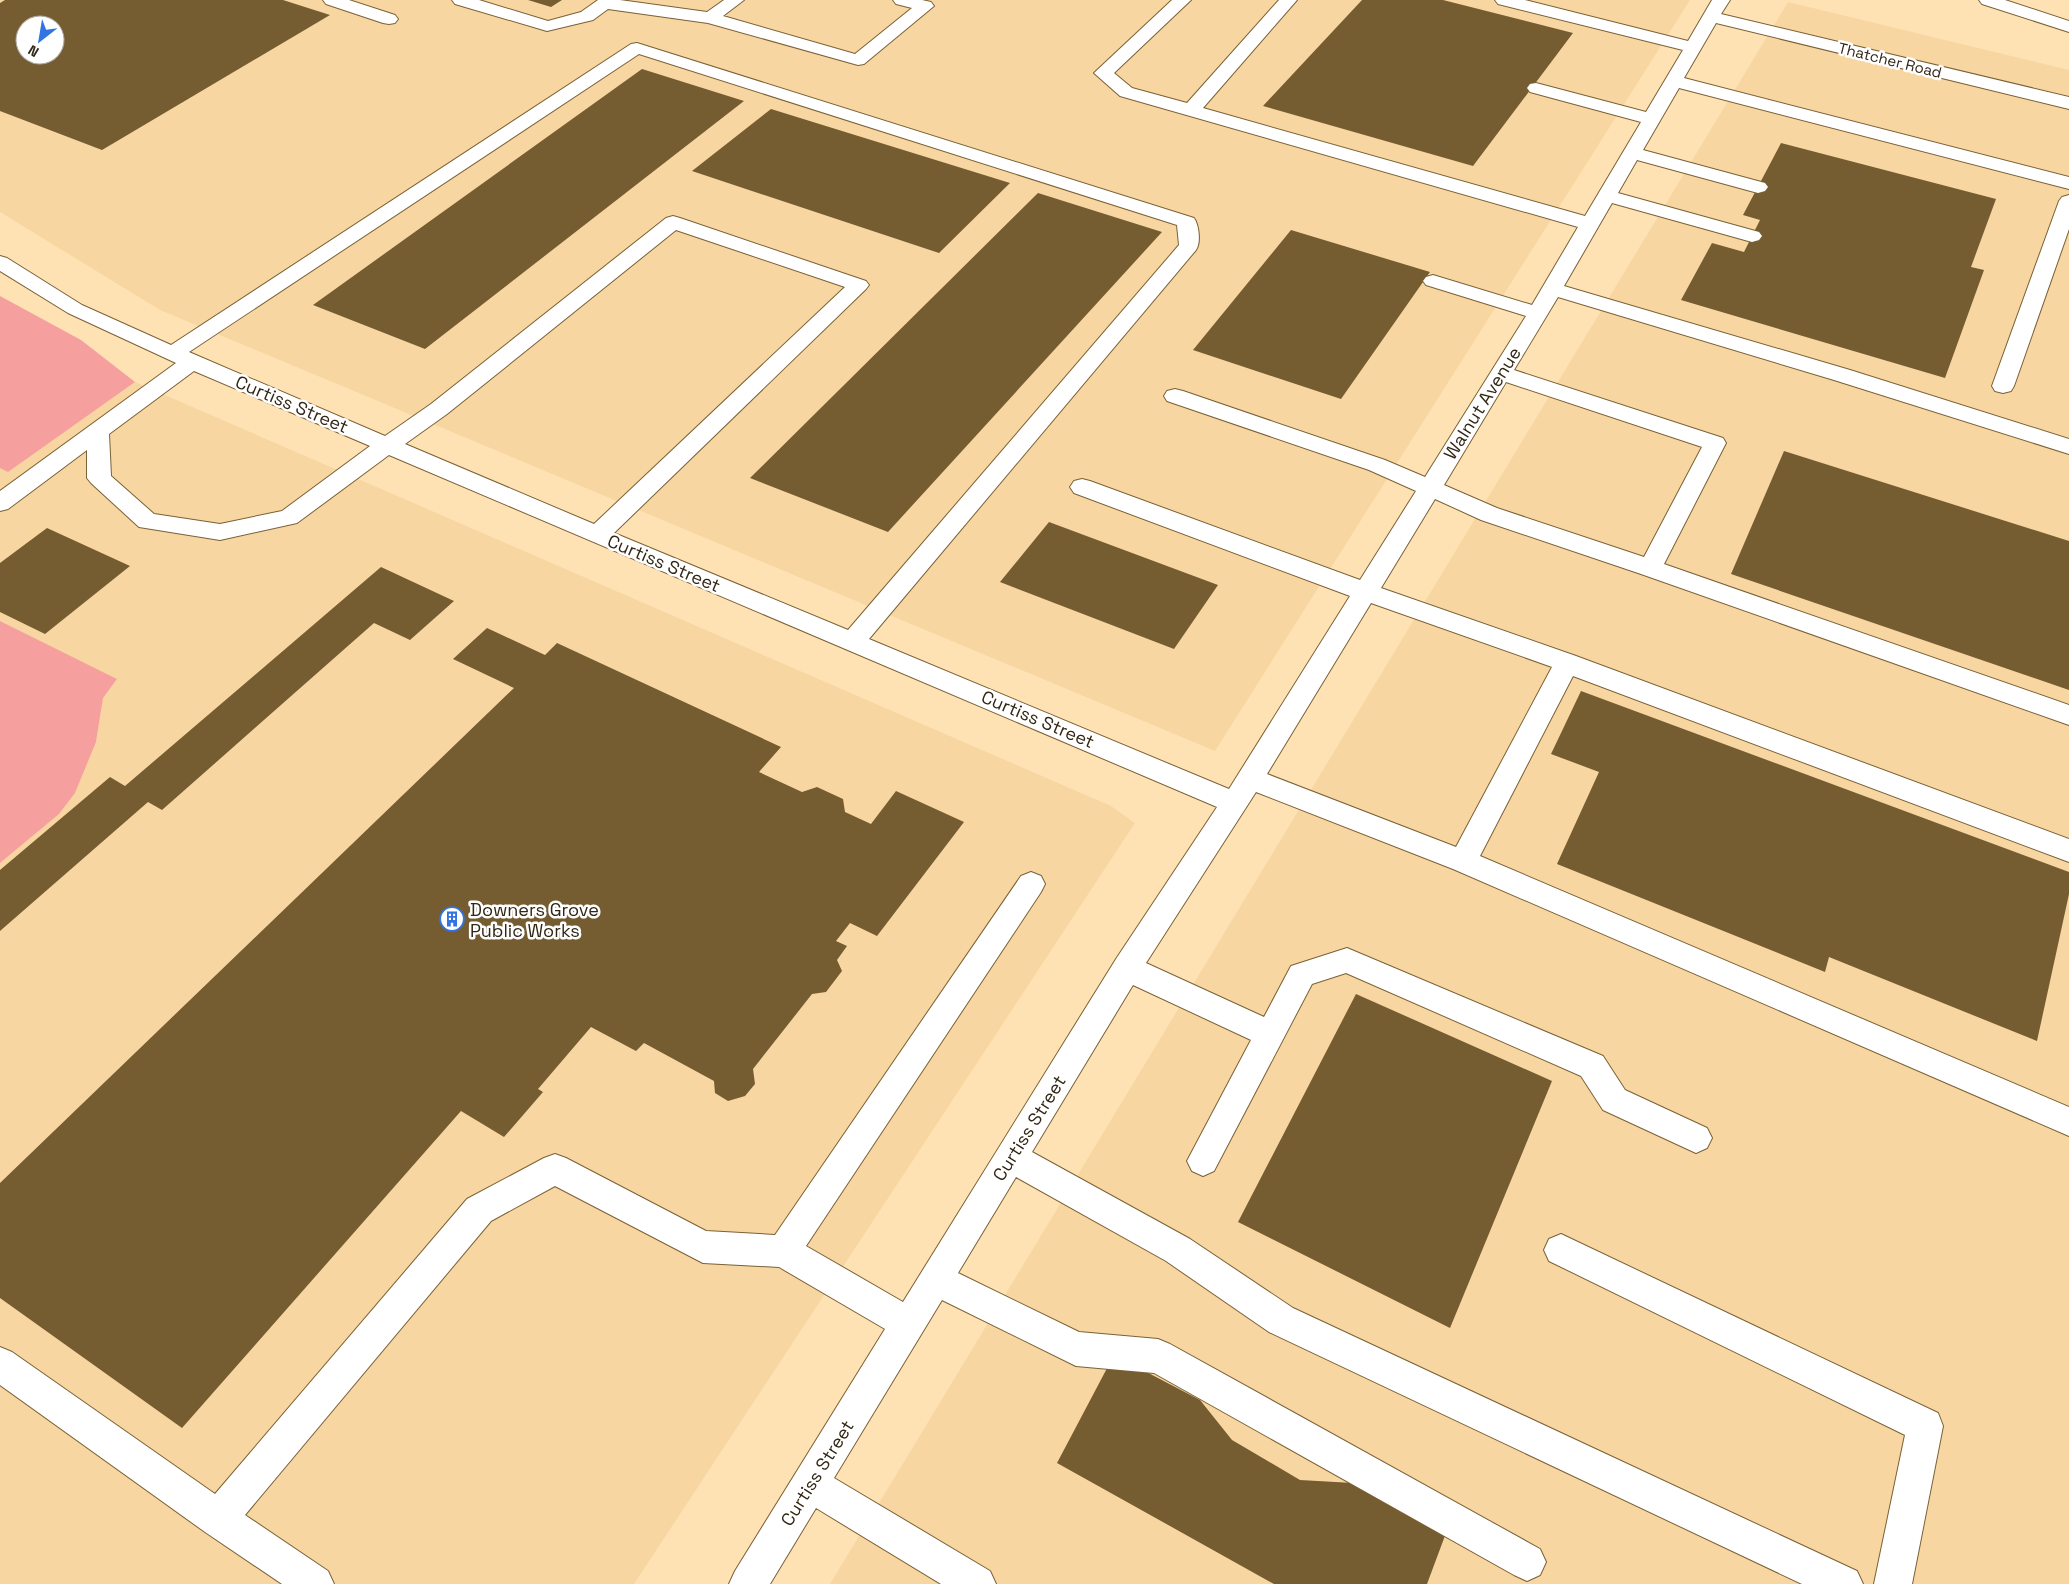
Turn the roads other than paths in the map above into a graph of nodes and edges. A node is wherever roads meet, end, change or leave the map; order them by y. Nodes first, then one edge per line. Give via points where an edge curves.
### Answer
1 (332, 0) edge
2 (460, 0) edge
3 (735, 0) edge
4 (902, 0) edge
5 (1182, 0) edge
6 (1288, 0) edge
7 (1504, 0) edge
8 (1988, 0) edge
9 (607, 2) edge
10 (1716, 8) edge
11 (389, 18) dead end
12 (710, 18) junction
13 (2069, 27) edge
14 (1692, 47) junction
15 (1674, 81) junction
16 (1536, 88) dead end
17 (2069, 103) edge
18 (1191, 110) junction
19 (1652, 119) junction
20 (1632, 153) junction
21 (2069, 183) edge
22 (1758, 187) dead end
23 (1608, 196) junction
24 (2069, 201) edge
25 (1591, 224) junction
26 (1752, 236) dead end
27 (0, 262) edge
28 (1433, 282) dead end
29 (1552, 289) junction
30 (1538, 313) junction
31 (183, 357) junction
32 (1500, 374) junction
33 (2003, 386) dead end
34 (1175, 396) dead end
35 (98, 431) junction
36 (387, 445) junction
37 (2069, 447) edge
38 (1082, 487) dead end
39 (1429, 488) junction
40 (0, 504) edge
41 (597, 535) junction
42 (1650, 568) junction
43 (1366, 592) junction
44 (852, 642) junction
45 (1567, 663) junction
46 (2069, 715) edge
47 (1243, 790) junction
48 (2069, 851) edge
49 (1462, 861) junction
50 (1031, 884) dead end
51 (1127, 968) junction
52 (1271, 1034) junction
53 (2069, 1122) edge
54 (1696, 1138) dead end
55 (1011, 1157) junction
56 (1203, 1162) dead end
57 (1562, 1250) dead end
58 (783, 1251) junction
59 (936, 1279) junction
60 (908, 1324) junction
61 (0, 1364) edge
62 (810, 1484) junction
63 (218, 1519) junction
64 (1527, 1562) dead end
65 (315, 1584) edge
66 (748, 1584) edge
67 (977, 1584) edge
68 (1844, 1584) edge
69 (1893, 1584) edge

1 - 11 street
2 - 9 street via 547,26 587,16
3 - 12 street
4 - 12 street via 925,6 858,60
5 - 18 street via 1103,73 1126,92
6 - 18 street
7 - 14 street
8 - 13 street
9 - 12 street
10 - 14 street, Walnut Avenue
10 - 17 street, Thatcher Road
14 - 15 street, Walnut Avenue
15 - 19 street, Walnut Avenue
15 - 21 street
16 - 19 street
18 - 25 street
19 - 20 street, Walnut Avenue
20 - 22 street
20 - 23 street, Walnut Avenue
23 - 25 street, Walnut Avenue
23 - 26 street
24 - 33 street
25 - 29 street, Walnut Avenue
27 - 31 street, Curtiss Street via 75,308
28 - 30 street
29 - 30 street, Walnut Avenue
29 - 37 street via 1842,375
30 - 32 street, Walnut Avenue
31 - 35 street
31 - 36 street, Curtiss Street
31 - 44 street via 637,48 1187,222 1189,246
32 - 39 street, Walnut Avenue
32 - 42 street via 1715,443
34 - 39 street via 1377,465
35 - 36 street via 98,478 148,521 220,532 289,517
35 - 40 street
36 - 41 street, Curtiss Street
36 - 41 street via 439,409 673,222 859,285
38 - 43 street
39 - 42 street via 1488,514
39 - 43 street, Walnut Avenue
41 - 44 street, Curtiss Street
42 - 46 street
43 - 45 street
43 - 47 street, Walnut Avenue
44 - 47 street, Curtiss Street
45 - 48 street
45 - 49 street
47 - 49 street
47 - 51 street, Curtiss Street
49 - 53 street
50 - 58 street
51 - 52 street
51 - 55 street, Curtiss Street
52 - 54 street via 1302,975 1347,960 1592,1066 1614,1100
52 - 56 street
55 - 59 street, Curtiss Street
55 - 68 street via 1178,1250 1281,1320
57 - 69 street via 1925,1426
58 - 60 street
58 - 63 street via 703,1248 556,1169 479,1210
59 - 60 street, Curtiss Street
59 - 64 street via 1076,1349 1158,1356
60 - 62 street, Curtiss Street
61 - 63 street
62 - 66 street, Curtiss Street
62 - 67 street
63 - 65 street

